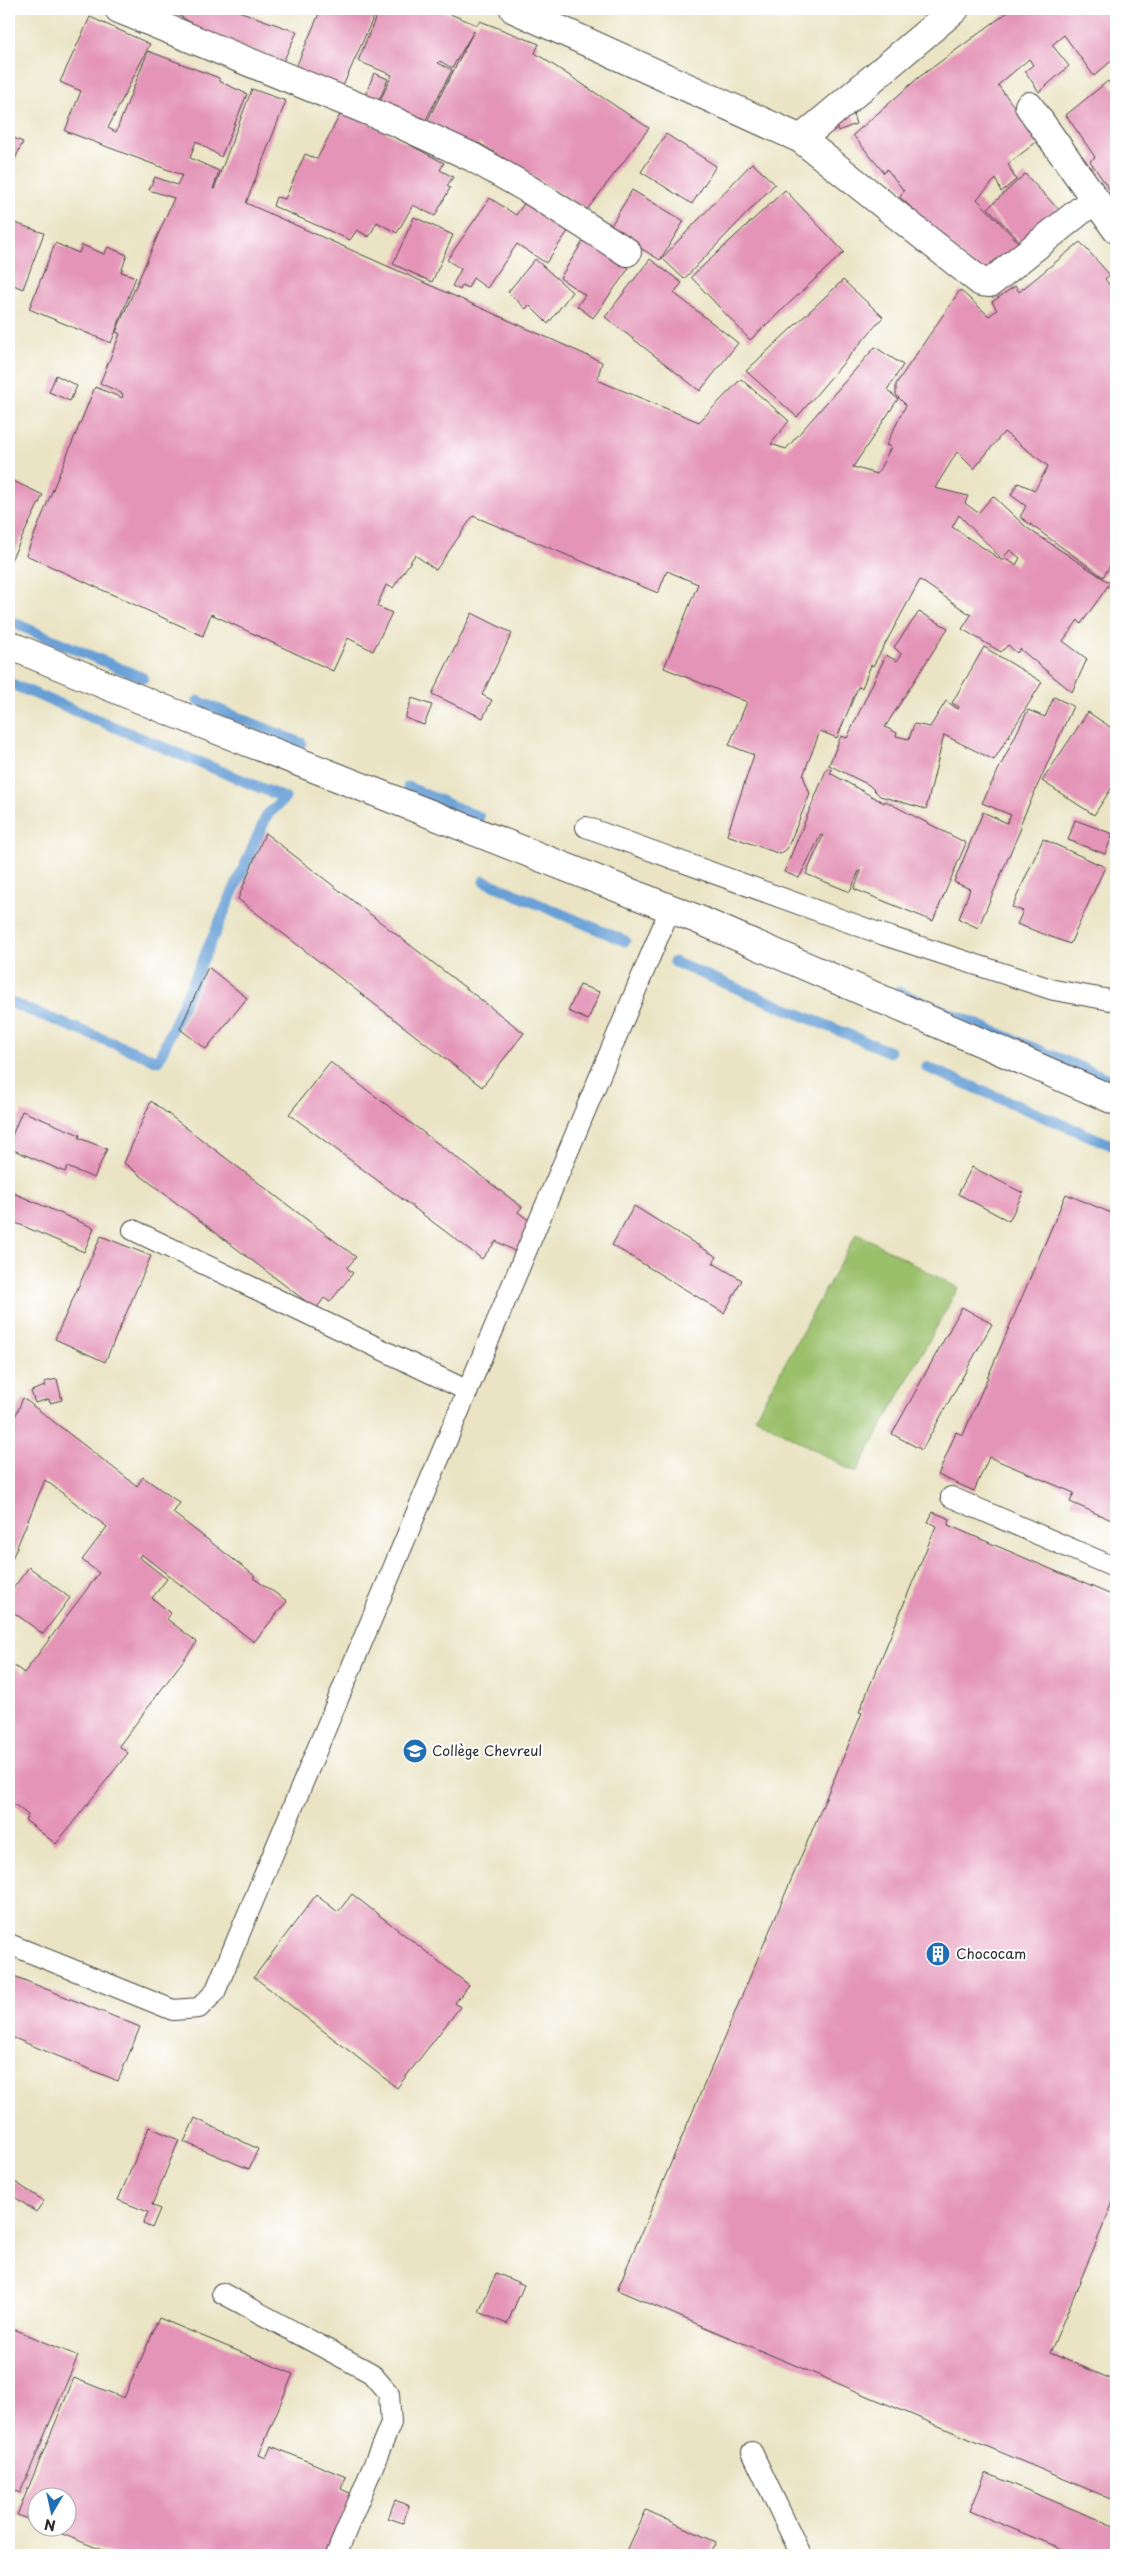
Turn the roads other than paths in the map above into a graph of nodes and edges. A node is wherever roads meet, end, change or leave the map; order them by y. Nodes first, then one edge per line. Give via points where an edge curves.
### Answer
1 (119, 9) edge
2 (514, 9) edge
3 (954, 9) edge
4 (1029, 106) dead end
5 (801, 139) junction
6 (1095, 199) junction
7 (1116, 228) edge
8 (628, 252) dead end
9 (9, 645) edge
10 (586, 827) dead end
11 (670, 909) junction
12 (1116, 1001) edge
13 (1116, 1102) edge
14 (133, 1230) dead end
15 (468, 1391) junction
16 (951, 1497) dead end
17 (1116, 1568) edge
18 (9, 1944) edge
19 (222, 2293) dead end
20 (752, 2452) dead end
21 (336, 2555) edge
22 (801, 2555) edge

1 - 8 street via 398,123 472,157
2 - 5 street
3 - 5 street
4 - 6 street
5 - 6 street via 981,282 990,282
6 - 7 street
9 - 11 street
10 - 12 lane via 894,938 1054,990
11 - 13 street
11 - 15 lane
14 - 15 lane
15 - 18 lane via 215,1992 199,2008 173,2010
16 - 17 lane
19 - 21 lane via 371,2373 389,2394 391,2422
20 - 22 lane

